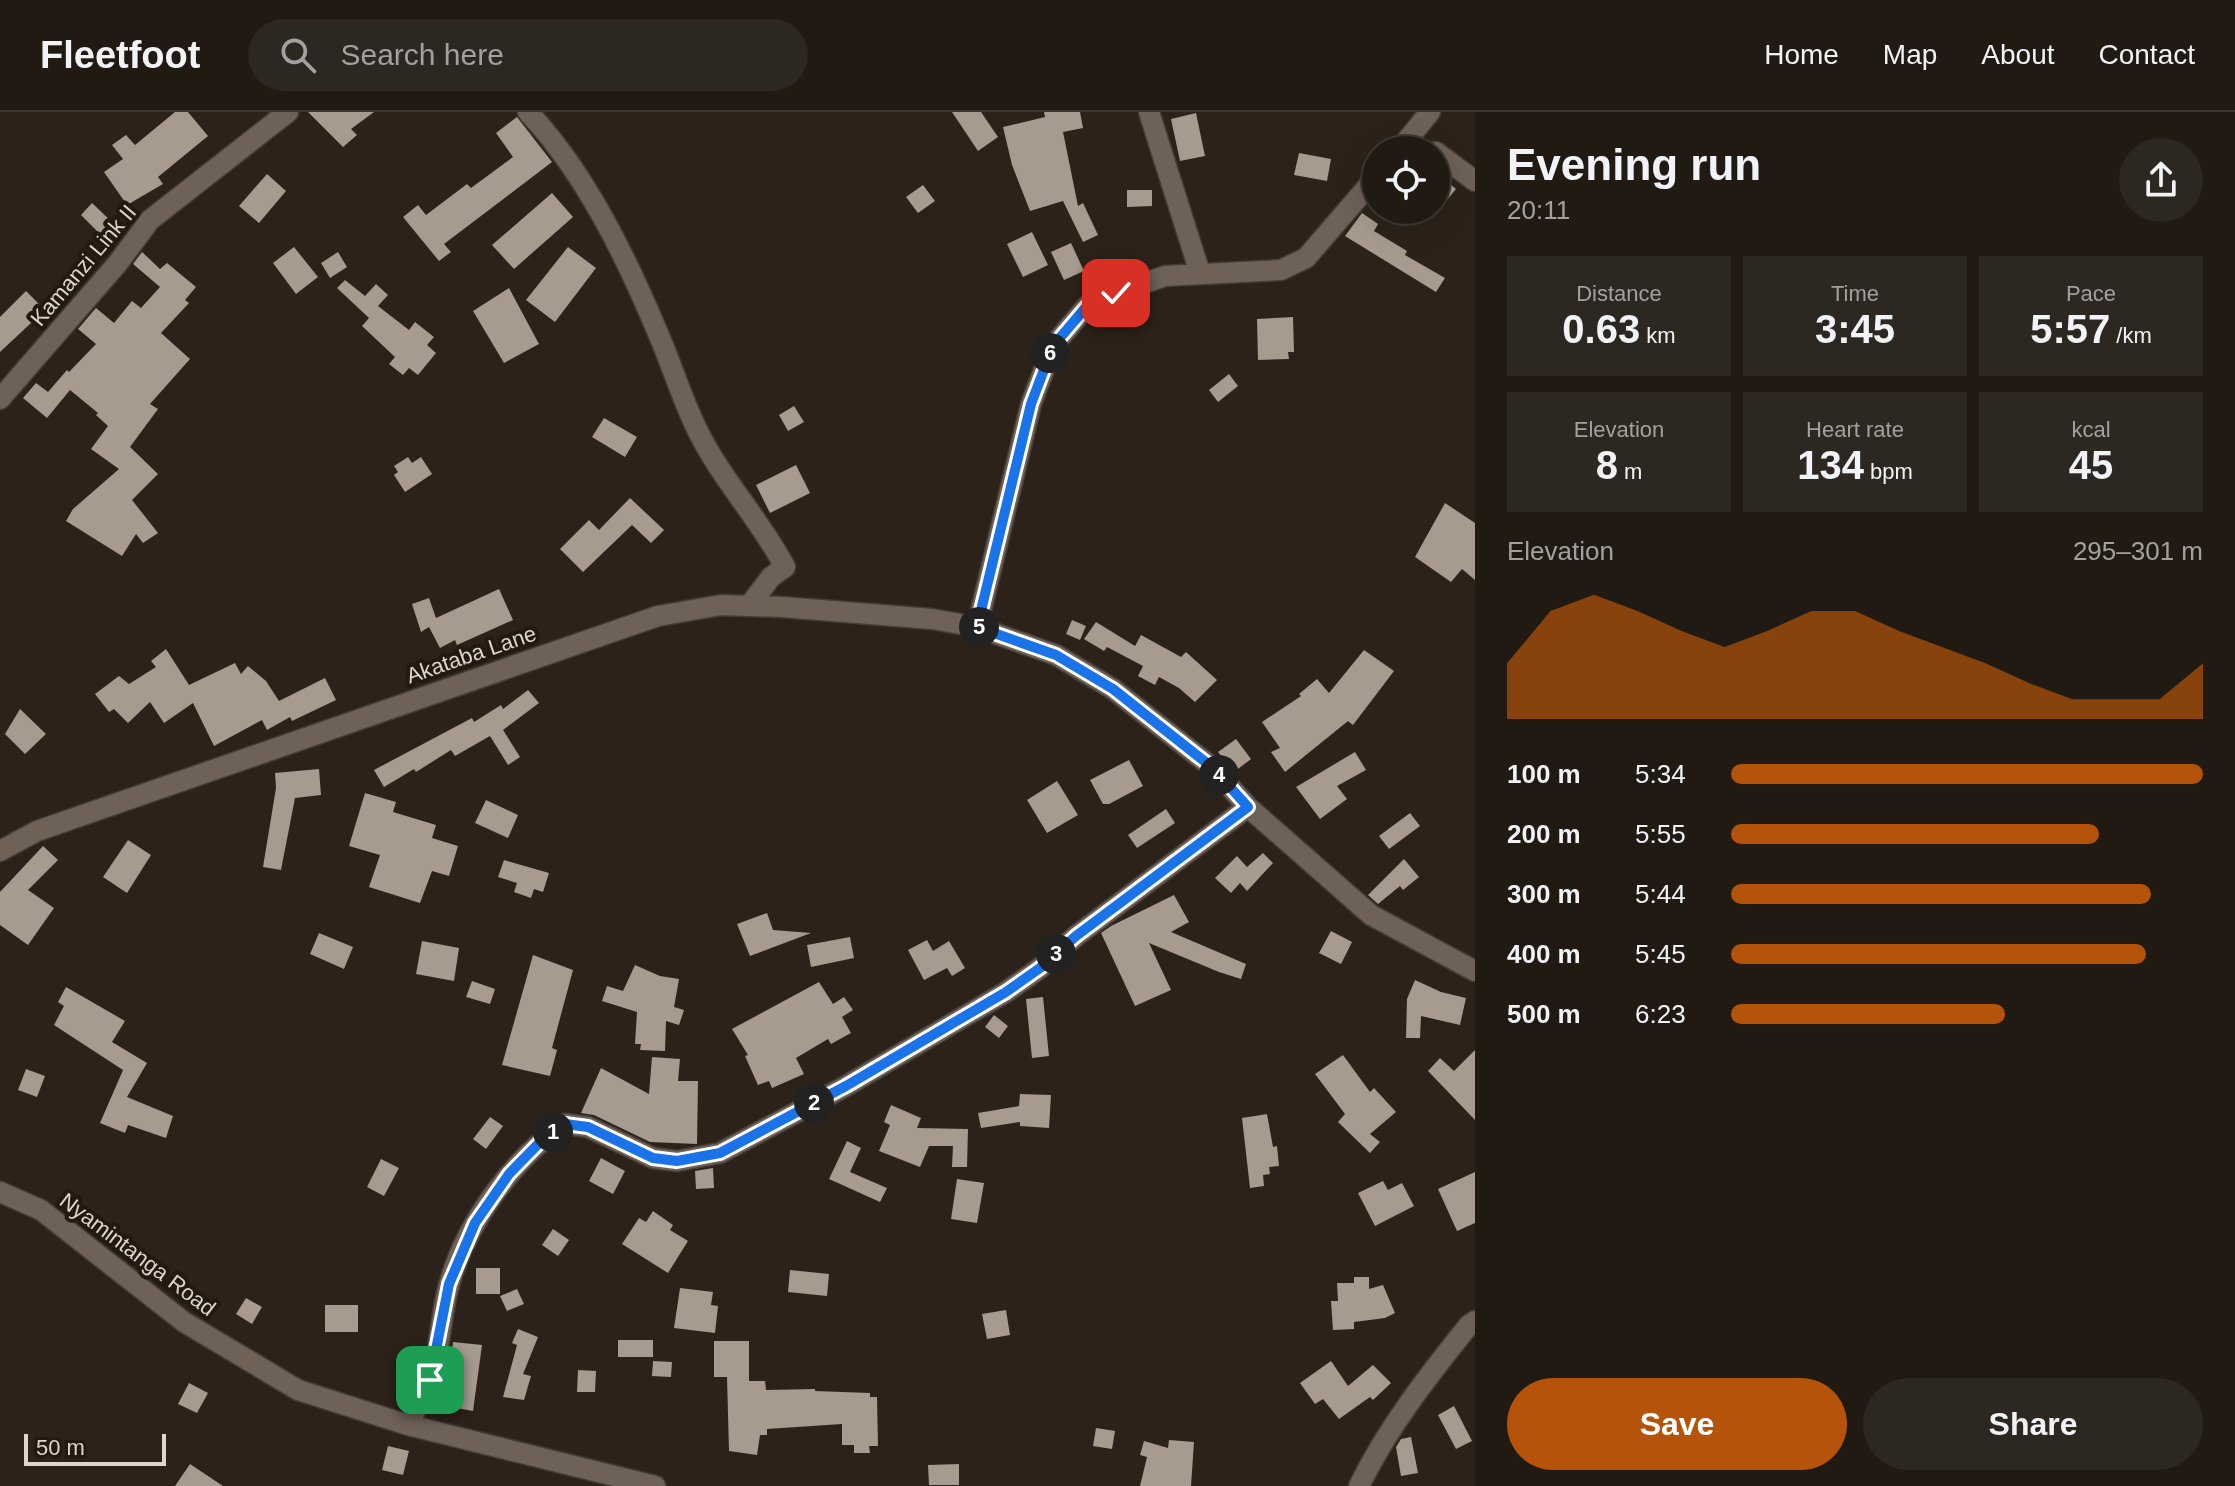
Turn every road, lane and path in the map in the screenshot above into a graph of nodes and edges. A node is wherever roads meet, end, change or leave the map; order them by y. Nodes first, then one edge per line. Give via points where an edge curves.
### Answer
1 (288, 112) edge
2 (528, 112) edge
3 (1149, 112) edge
4 (1430, 112) edge
5 (1411, 136) edge
6 (1450, 163) edge
7 (1475, 181) edge
8 (1362, 193) edge
9 (1200, 273) junction
10 (0, 399) edge
11 (749, 606) junction
12 (977, 627) junction
13 (1248, 807) junction
14 (0, 851) edge
15 (1475, 971) edge
16 (0, 1192) edge
17 (1475, 1321) edge
18 (408, 1425) junction
19 (655, 1486) edge
20 (1359, 1486) edge

1 - 10 street, Kamanzi Link II via 150,220
2 - 11 street via 553,138 593,202 633,277 694,424 785,567
3 - 9 street
4 - 5 street
6 - 7 street
8 - 9 street via 1306,258 1281,270
9 - 12 street via 1165,276 1087,306 1053,346 1031,404
11 - 12 street, Akataba Lane
11 - 14 street, Akataba Lane via 721,605 658,616 37,831
12 - 13 street, Akataba Lane via 1056,655 1113,689 1213,768
13 - 15 street, Akataba Lane via 1371,915
13 - 18 street via 1006,992 720,1153 677,1161 653,1158 588,1127 565,1124 545,1137 509,1174 475,1223 449,1284 430,1380
16 - 18 street, Nyamintanga Road via 41,1210 184,1322 298,1390
17 - 20 street via 1427,1377
18 - 19 street, Nyamintanga Road

